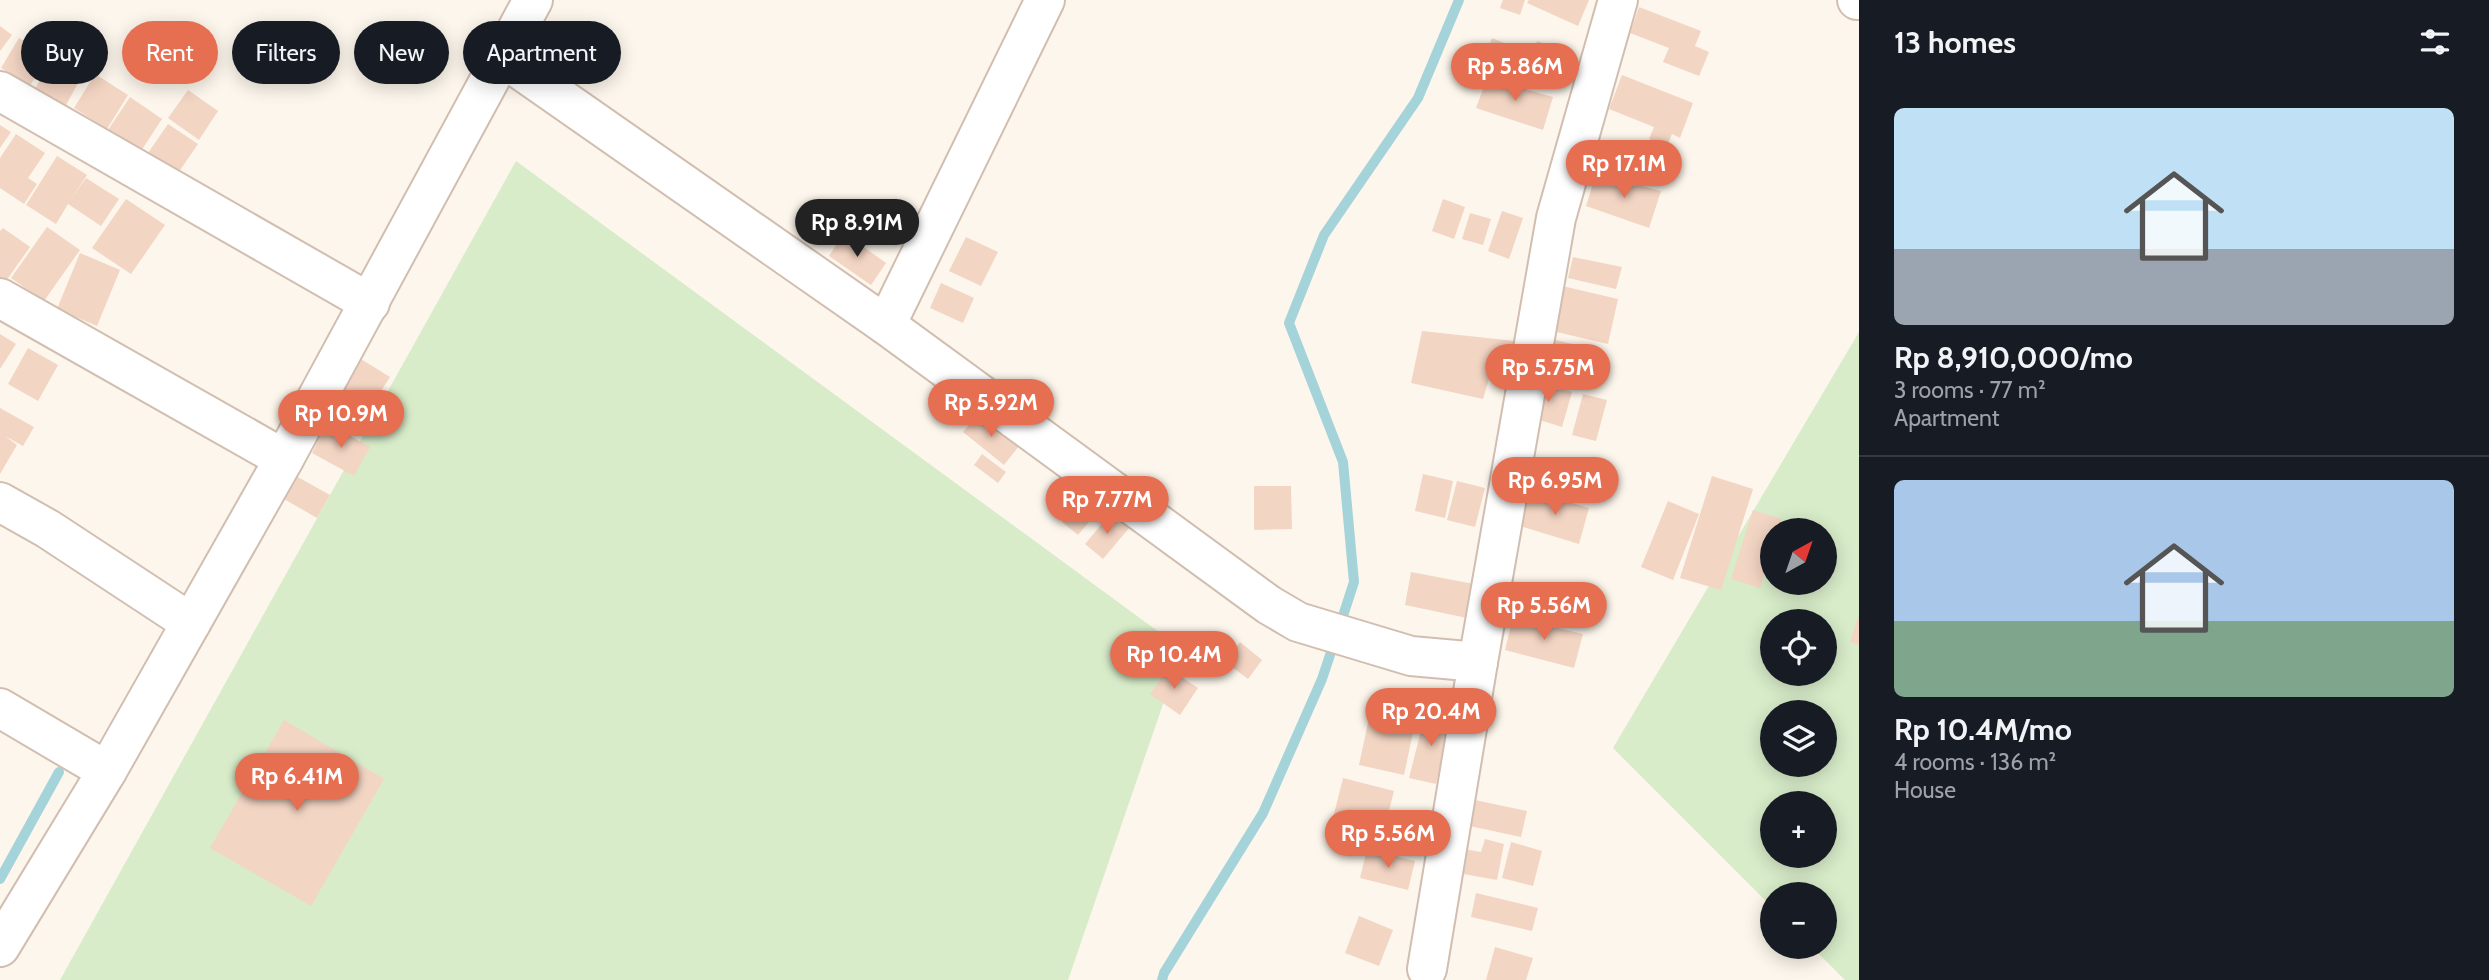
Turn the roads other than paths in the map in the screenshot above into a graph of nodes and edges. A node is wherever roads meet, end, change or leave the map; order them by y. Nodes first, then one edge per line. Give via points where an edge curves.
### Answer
1 (533, 0) edge
2 (1045, 0) edge
3 (1618, 0) edge
4 (522, 21) edge
5 (488, 84) edge
6 (541, 84) edge
7 (0, 91) edge
8 (0, 298) edge
9 (370, 303) junction
10 (887, 325) junction
11 (284, 459) junction
12 (0, 502) edge
13 (191, 623) junction
14 (1478, 662) junction
15 (0, 708) edge
16 (107, 771) junction
17 (0, 947) edge
18 (1427, 970) dead end

1 - 4 street
2 - 10 street
3 - 14 street via 1556,218
5 - 9 street
6 - 10 street
7 - 9 street
8 - 11 street
9 - 11 street
10 - 14 street via 1298,622 1411,656
11 - 13 street
12 - 13 street
13 - 16 street
14 - 18 street
15 - 16 street
16 - 17 street

